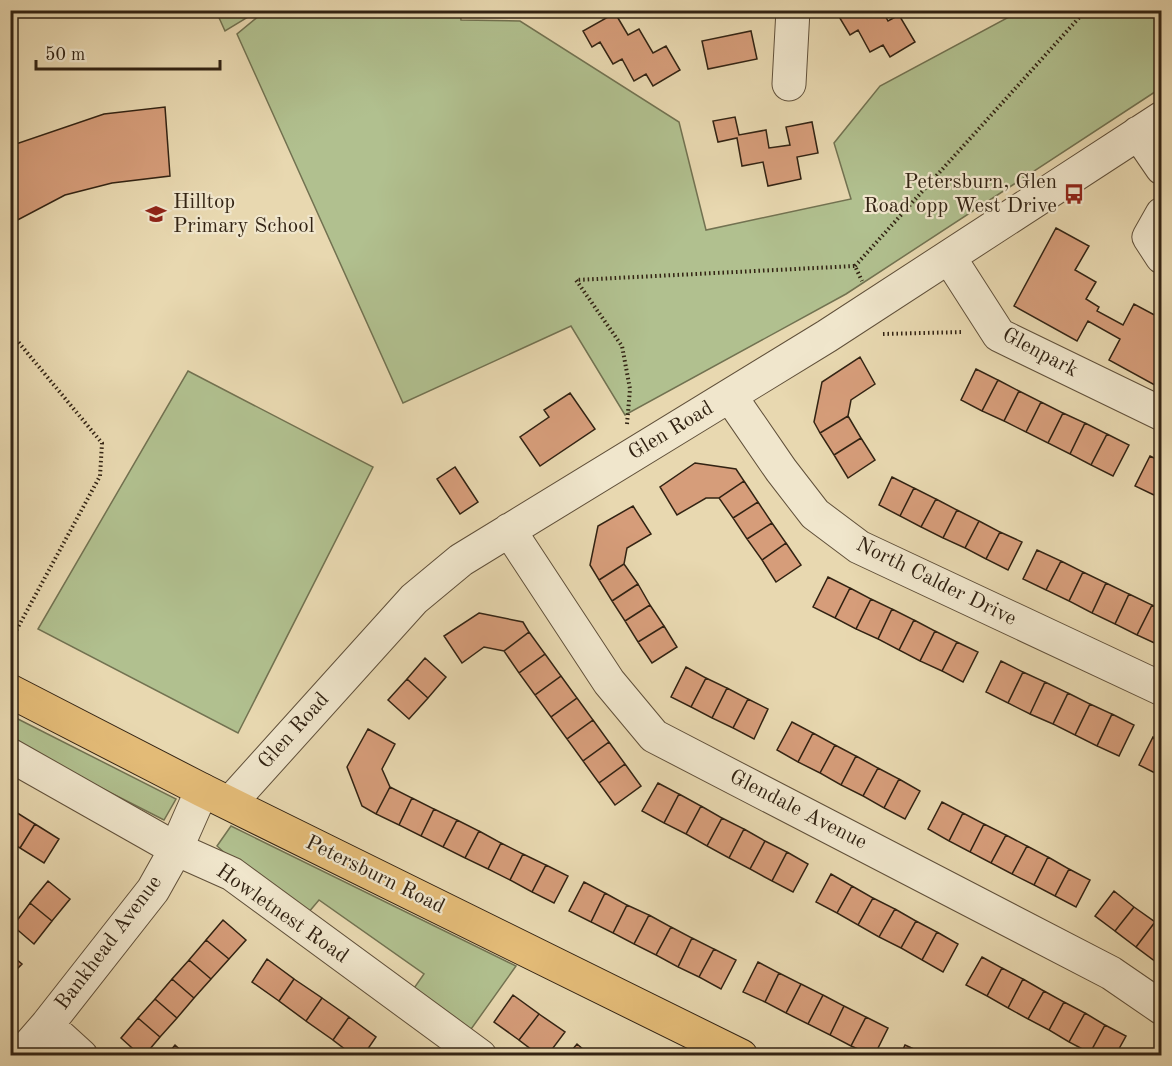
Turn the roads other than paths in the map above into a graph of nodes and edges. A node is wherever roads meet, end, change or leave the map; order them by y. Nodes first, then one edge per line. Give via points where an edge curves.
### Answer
1 (794, 10) edge
2 (789, 84) dead end
3 (1150, 125) edge
4 (1161, 168) edge
5 (1161, 214) edge
6 (949, 257) junction
7 (1161, 257) edge
8 (730, 396) junction
9 (1161, 414) edge
10 (509, 530) junction
11 (1161, 688) edge
12 (10, 691) edge
13 (10, 755) edge
14 (216, 797) junction
15 (176, 849) junction
16 (1161, 1008) edge
17 (47, 1025) junction
18 (20, 1056) edge
19 (81, 1056) edge
20 (480, 1056) edge
21 (741, 1056) edge

1 - 2 street
3 - 4 street
3 - 6 street, Glen Road
5 - 7 street via 1149,237
6 - 8 street, Glen Road via 872,320
6 - 9 street, Glenpark via 999,335
8 - 10 street, Glen Road
8 - 11 street, North Calder Drive via 814,513 859,547
10 - 14 street, Glen Road via 460,560 414,599
10 - 16 street, Glendale Avenue via 609,682 654,735 1111,973
12 - 14 main road, Petersburn Road
13 - 15 street, Howletnest Road
14 - 15 street, Bankhead Avenue
14 - 21 main road, Petersburn Road
15 - 17 street, Bankhead Avenue via 153,890
15 - 20 street, Howletnest Road via 232,874
17 - 18 street, Bankhead Avenue
17 - 19 street

